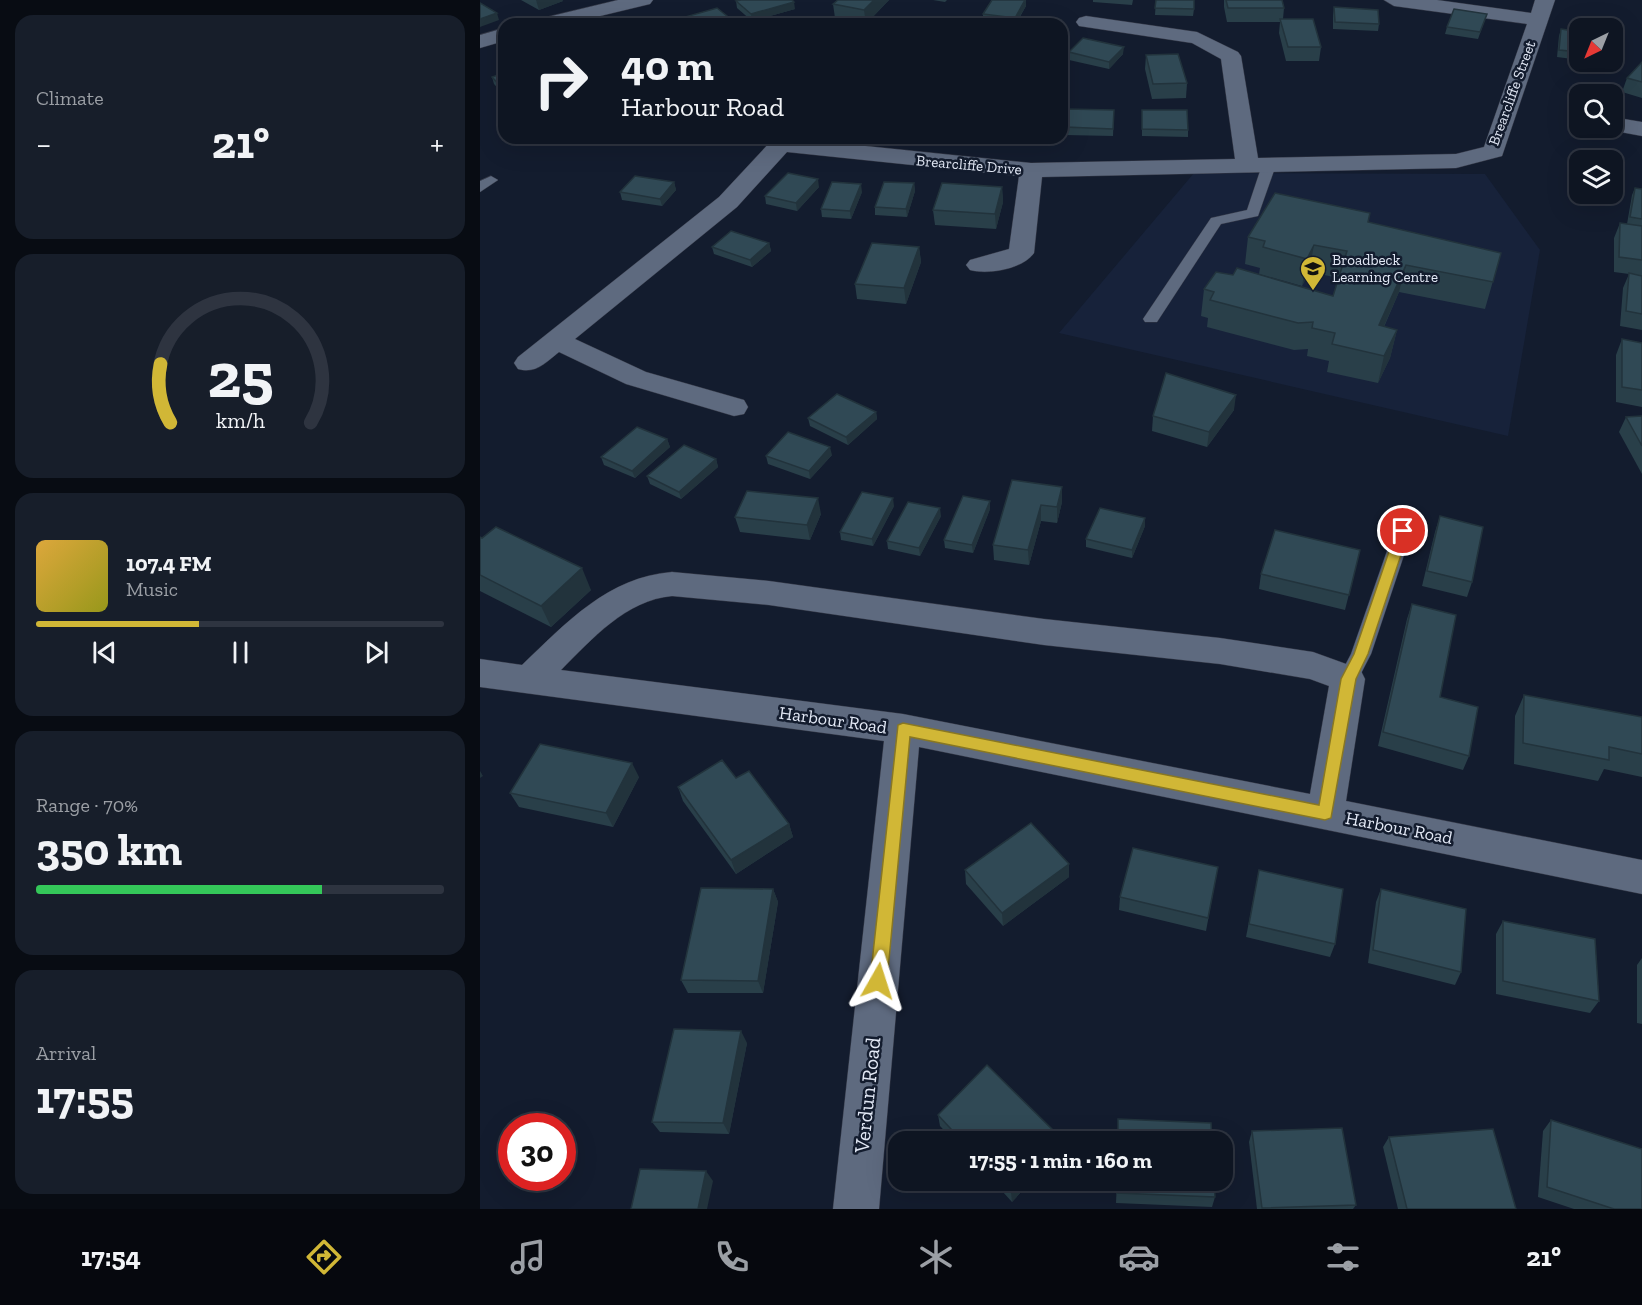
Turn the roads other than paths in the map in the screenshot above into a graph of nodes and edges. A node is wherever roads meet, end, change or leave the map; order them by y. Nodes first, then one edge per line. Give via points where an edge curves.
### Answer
1 (643, 0) edge
2 (1394, 0) edge
3 (1456, 4) edge
4 (1542, 10) edge
5 (567, 18) edge
6 (1086, 22) dead end
7 (498, 36) edge
8 (480, 42) edge
9 (1623, 126) edge
10 (1642, 129) edge
11 (904, 148) edge
12 (1456, 161) joint
13 (1258, 165) junction
14 (1030, 170) junction
15 (980, 265) dead end
16 (1151, 319) dead end
17 (558, 340) junction
18 (528, 363) dead end
19 (734, 407) dead end
20 (1403, 531) dead end
21 (480, 673) edge
22 (530, 679) junction
23 (1348, 679) junction
24 (903, 729) junction
25 (1325, 813) junction
26 (1642, 877) edge
27 (856, 1209) edge

1 - 5 street
2 - 3 street
3 - 4 street
4 - 12 street, Brearcliffe Street via 1494,151
6 - 13 street via 1197,38 1231,56
7 - 8 street
9 - 10 street
11 - 14 street, Brearcliffe Drive
11 - 17 street, Brearcliffe Drive via 781,144 728,202
12 - 13 street, Brearcliffe Drive
13 - 14 street, Brearcliffe Drive
13 - 16 lane via 1264,197 1253,213 1216,221
14 - 15 street via 1021,253
17 - 18 street, Brearcliffe Drive
17 - 19 street via 636,378
20 - 23 lane via 1361,654
21 - 22 street, Harbour Road
22 - 23 street via 615,603 643,588 672,584 882,606 1044,632 1220,651 1313,666
22 - 24 street, Harbour Road
23 - 25 street
24 - 25 street, Harbour Road
24 - 27 street, Verdun Road
25 - 26 street, Harbour Road

